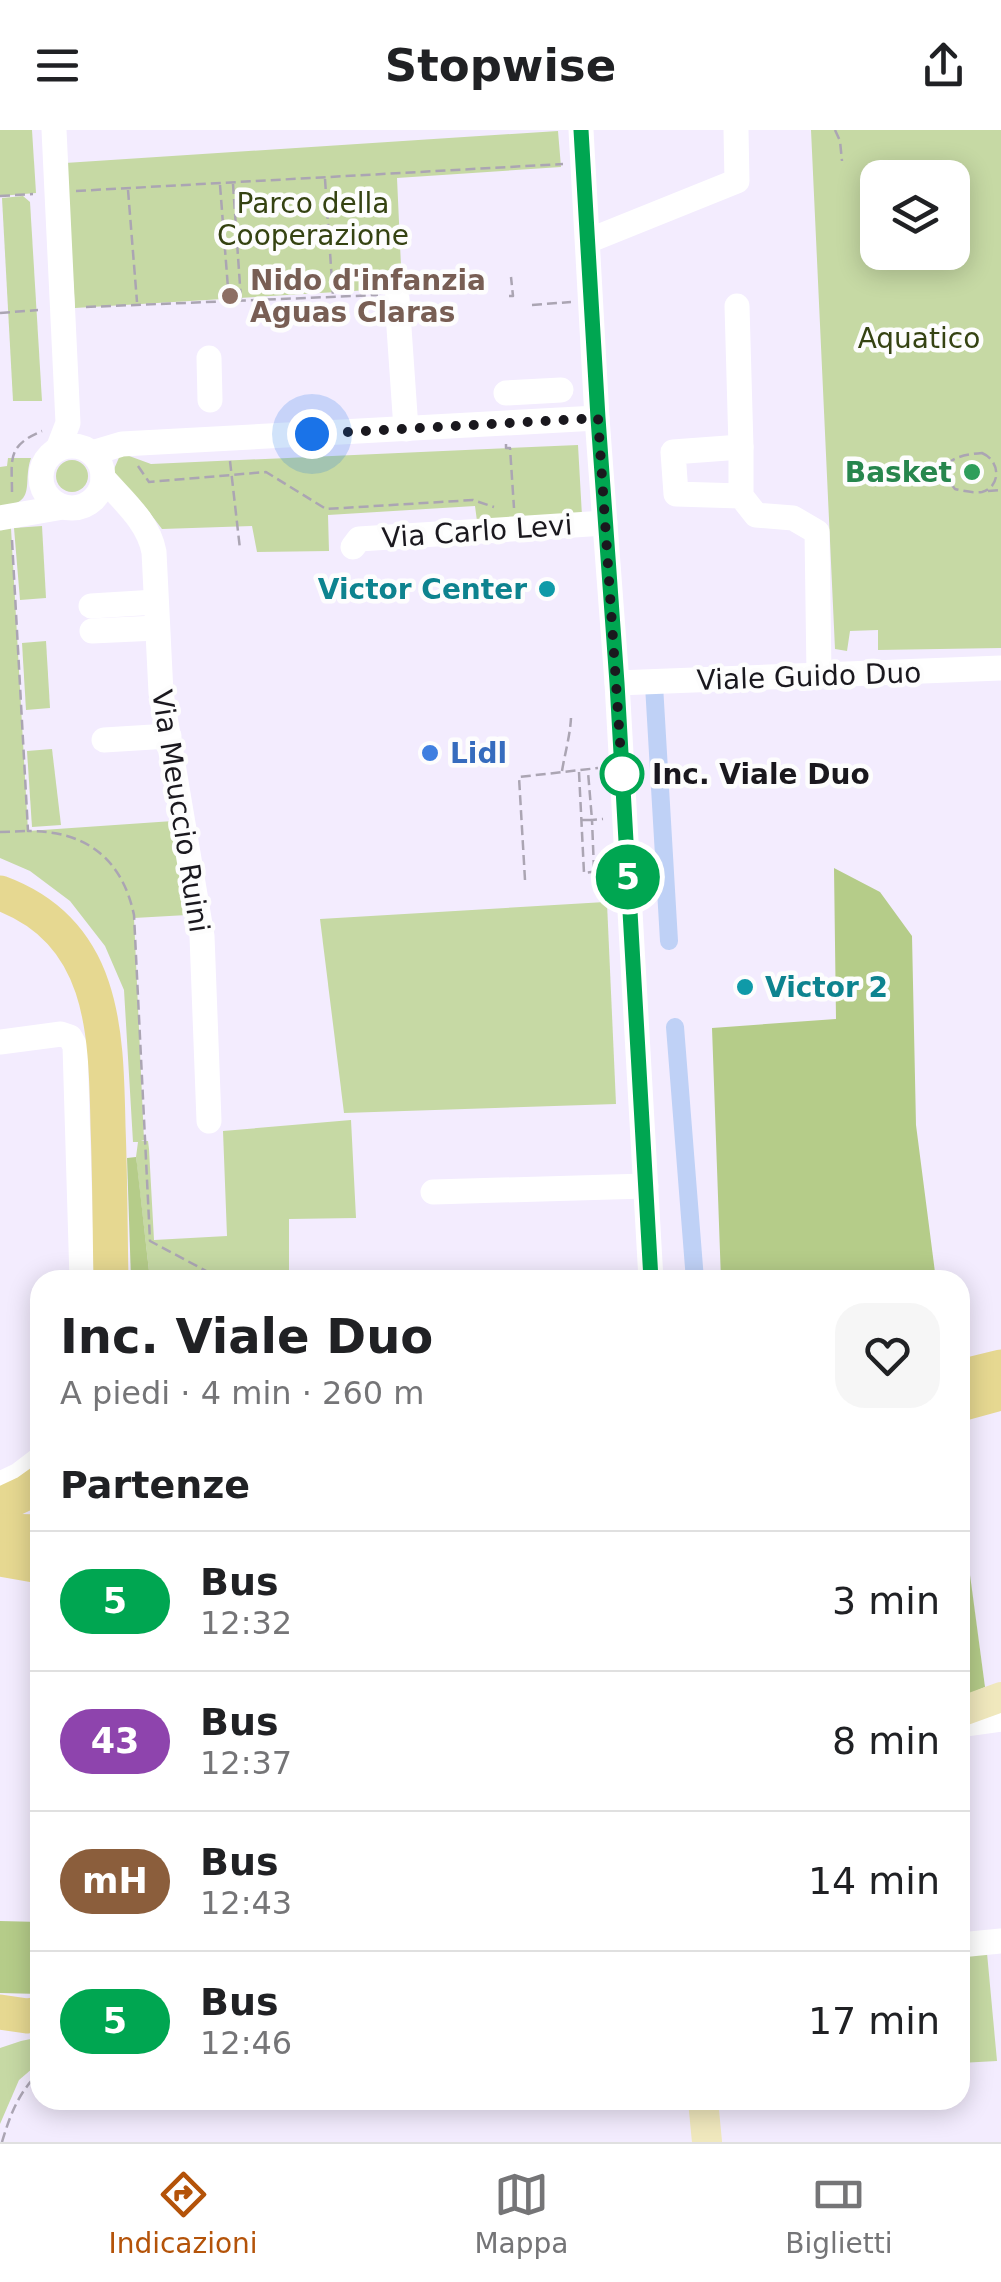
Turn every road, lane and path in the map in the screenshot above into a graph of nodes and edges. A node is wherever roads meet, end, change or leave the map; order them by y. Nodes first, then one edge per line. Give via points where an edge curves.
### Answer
1 (54, 130) edge
2 (581, 130) edge
3 (736, 130) edge
4 (835, 130) edge
5 (842, 162) dead end
6 (569, 164) dead end
7 (324, 178) junction
8 (233, 183) junction
9 (220, 184) junction
10 (128, 188) junction
11 (56, 192) junction
12 (0, 196) edge
13 (588, 242) junction
14 (511, 278) dead end
15 (333, 296) junction
16 (509, 296) dead end
17 (397, 299) joint
18 (240, 300) junction
19 (229, 301) junction
20 (576, 301) dead end
21 (138, 305) junction
22 (532, 306) dead end
23 (737, 306) dead end
24 (62, 308) junction
25 (0, 313) edge
26 (209, 358) dead end
27 (561, 390) dead end
28 (506, 393) dead end
29 (210, 400) dead end
30 (598, 418) junction
31 (505, 423) junction
32 (406, 428) junction
33 (228, 438) junction
34 (741, 447) junction
35 (88, 460) junction
36 (40, 479) junction
37 (1001, 490) edge
38 (982, 492) junction
39 (740, 496) junction
40 (74, 506) junction
41 (130, 510) junction
42 (5, 517) edge
43 (605, 523) junction
44 (516, 529) junction
45 (353, 547) dead end
46 (240, 549) dead end
47 (151, 615) junction
48 (92, 618) dead end
49 (1001, 668) edge
50 (818, 675) junction
51 (617, 683) junction
52 (571, 718) dead end
53 (139, 721) dead end
54 (167, 728) junction
55 (104, 740) dead end
56 (605, 767) dead end
57 (588, 769) junction
58 (579, 770) junction
59 (562, 772) junction
60 (608, 818) dead end
61 (581, 820) junction
62 (592, 820) junction
63 (28, 831) dead end
64 (0, 832) edge
65 (610, 869) dead end
66 (594, 872) junction
67 (525, 880) dead end
68 (0, 893) edge
69 (0, 1042) edge
70 (210, 1121) dead end
71 (646, 1186) junction
72 (433, 1192) dead end
73 (82, 1270) edge
74 (112, 1270) edge
75 (651, 1270) edge
76 (1001, 1367) edge
77 (970, 1375) edge
78 (1001, 1394) edge
79 (970, 1402) edge
80 (30, 1467) edge
81 (0, 1484) edge
82 (30, 1490) edge
83 (0, 1505) edge
84 (0, 1531) edge
85 (30, 1532) edge
86 (0, 1558) edge
87 (30, 1561) edge
88 (1001, 1697) edge
89 (970, 1708) edge
90 (1001, 1718) edge
91 (970, 1723) edge
92 (1001, 1941) edge
93 (970, 1944) edge
94 (30, 2080) edge
95 (705, 2110) edge
96 (2, 2142) edge
97 (707, 2142) edge

1 - 11 street
2 - 13 street
3 - 13 street via 738,181
4 - 5 path
6 - 7 path
7 - 8 path
7 - 15 path
8 - 9 path
8 - 18 path
9 - 10 path
9 - 19 path
10 - 11 path
10 - 21 path
11 - 12 path
11 - 24 street
13 - 30 street
14 - 16 path
15 - 17 path
15 - 18 path
17 - 32 street
18 - 19 path
19 - 21 path
20 - 22 path
21 - 24 path
23 - 34 street
24 - 25 path
24 - 35 street via 68,423
26 - 29 street
27 - 28 street
30 - 31 street
30 - 43 street
31 - 32 street
31 - 44 path
32 - 33 street
33 - 35 street via 122,444
33 - 46 path
34 - 39 street
34 - 39 street via 673,452 676,494
35 - 36 street via 44,462
35 - 40 street via 98,494
35 - 41 street, Via Meuccio Ruini
36 - 40 street via 47,496
36 - 42 street via 32,496
37 - 38 path
38 - 38 path via 998,473 991,456 953,458 947,477 955,489
39 - 50 street via 756,515 793,518 817,532
40 - 41 street
40 - 42 street
41 - 47 street, Via Meuccio Ruini via 145,525 154,552
43 - 44 street, Via Carlo Levi
43 - 51 street
44 - 45 street, Via Carlo Levi via 359,538
47 - 48 street
47 - 54 street, Via Meuccio Ruini
49 - 50 street, Viale Guido Duo
50 - 51 street, Viale Guido Duo
51 - 71 street
52 - 59 path
53 - 54 street
54 - 55 street
54 - 70 street, Via Meuccio Ruini via 202,936
56 - 57 path
57 - 58 path
57 - 62 path
58 - 59 path
58 - 61 path
59 - 67 path via 518,777
60 - 62 path
61 - 62 path
61 - 66 path via 584,873
62 - 66 path
63 - 64 path
65 - 66 path
68 - 74 highway via 59,930 85,965 97,997 107,1076
69 - 73 street via 61,1034 76,1046
71 - 72 street
71 - 75 street
76 - 77 highway
78 - 79 highway
80 - 81 street
82 - 83 highway
84 - 85 highway
86 - 87 highway
88 - 89 main road
90 - 91 street
92 - 93 street
94 - 96 path
95 - 97 main road

